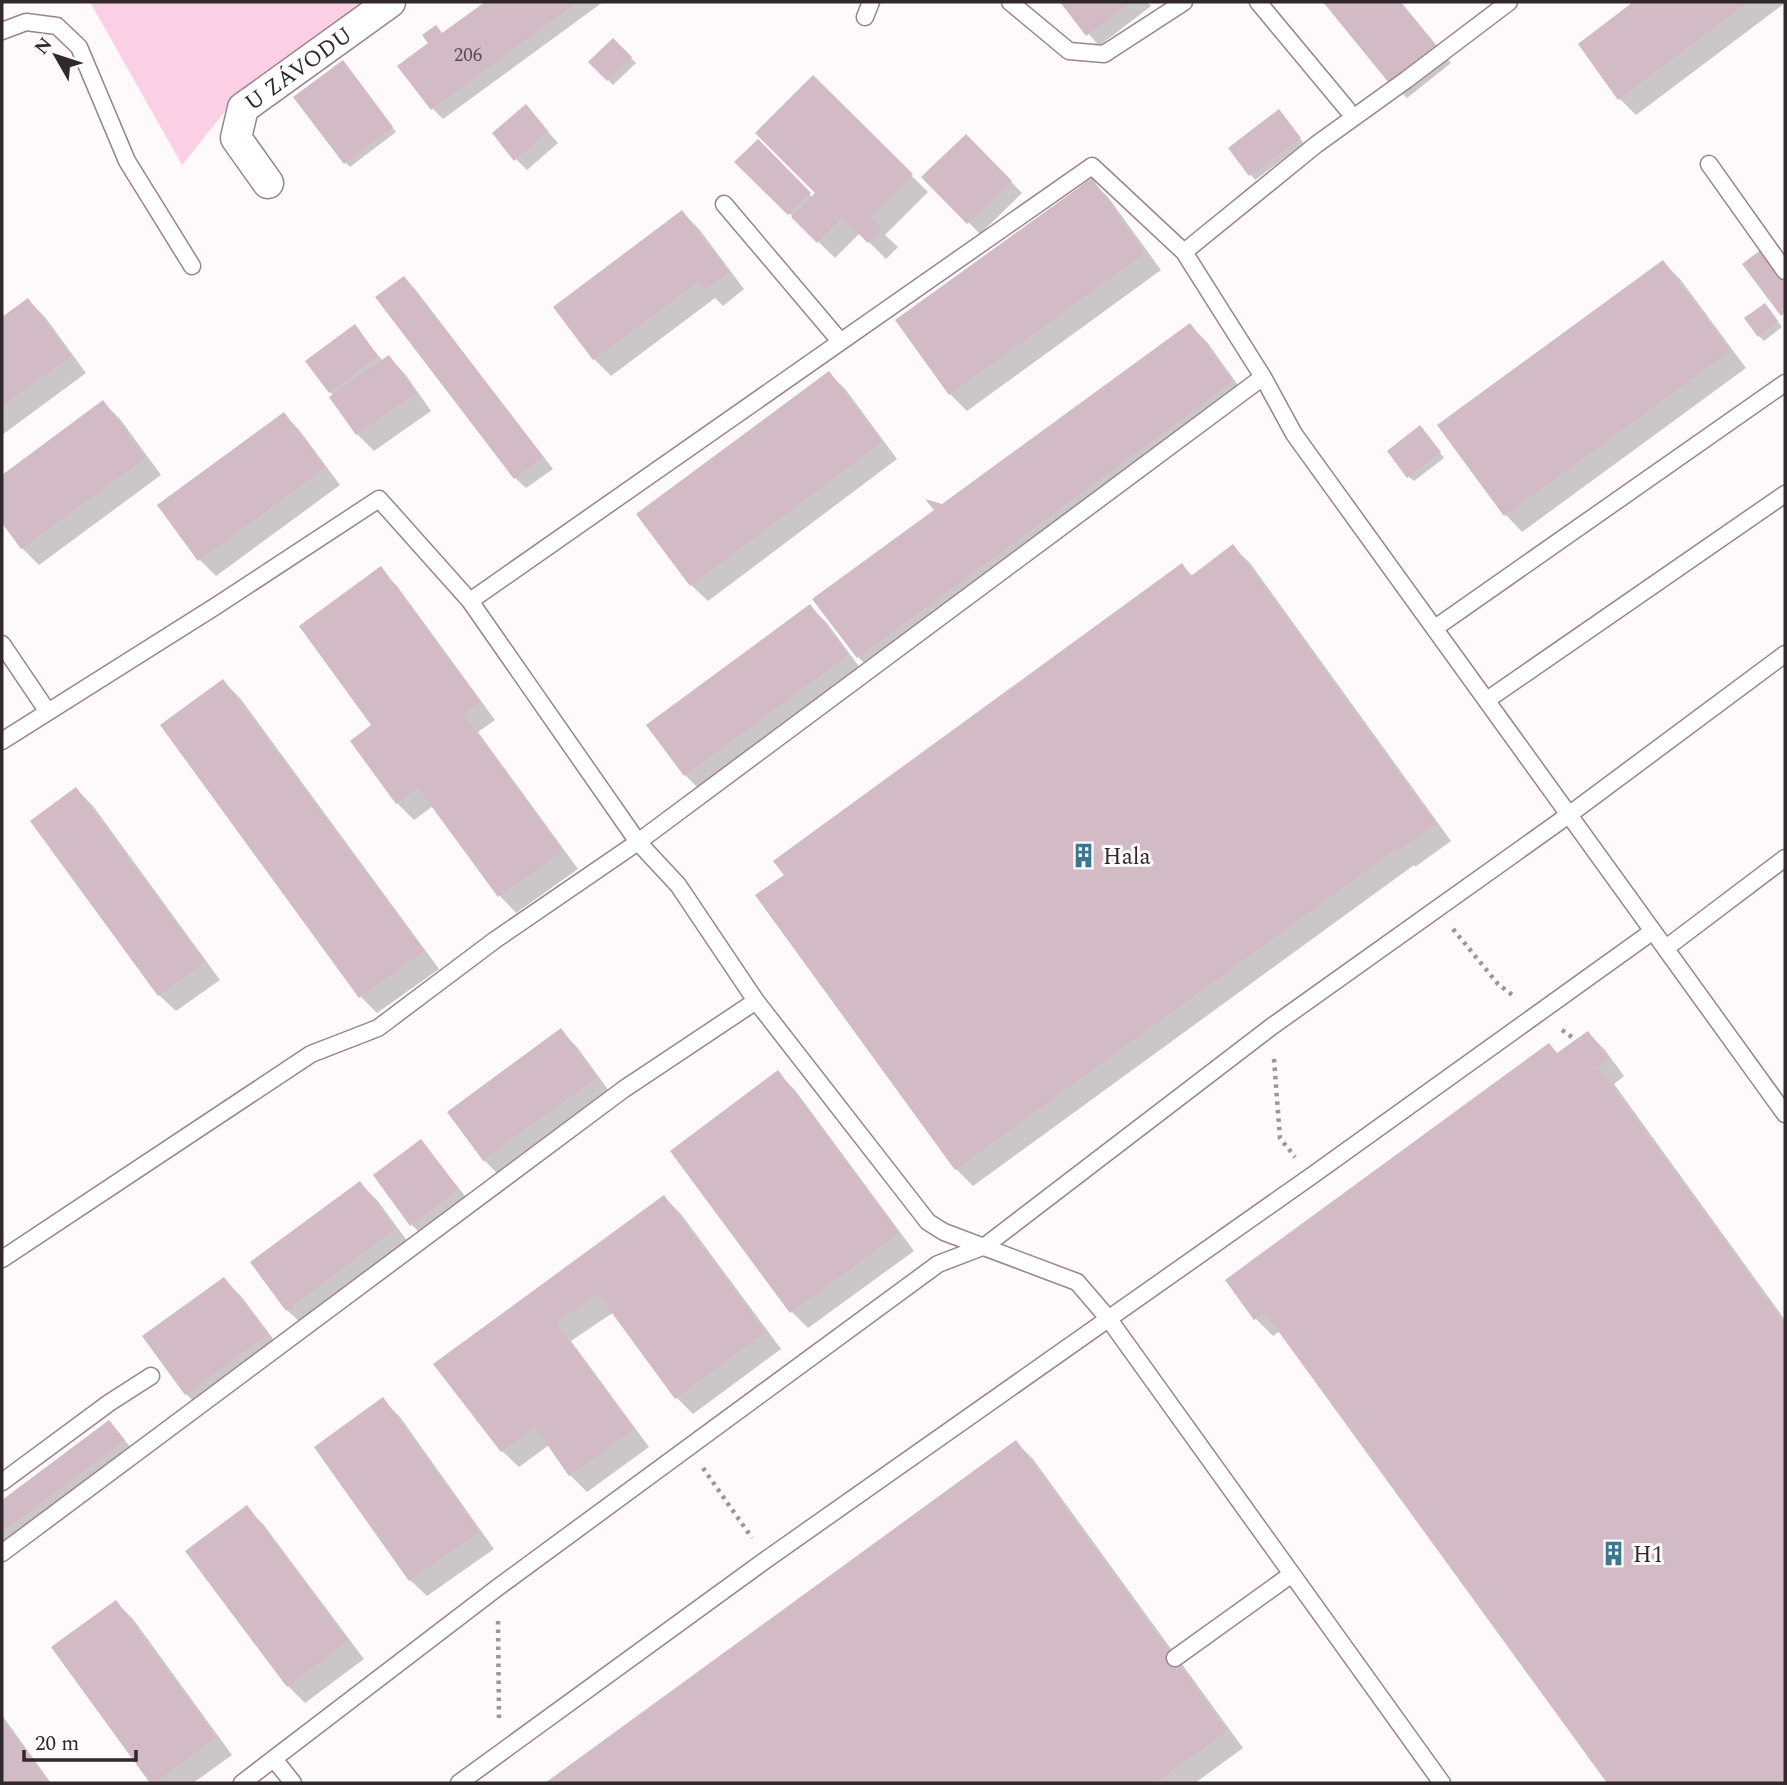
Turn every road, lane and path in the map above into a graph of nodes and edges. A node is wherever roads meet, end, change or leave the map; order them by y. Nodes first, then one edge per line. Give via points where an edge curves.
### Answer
1 (390, 2) edge
2 (1010, 2) edge
3 (1184, 2) edge
4 (1258, 2) edge
5 (1509, 2) edge
6 (2, 31) edge
7 (1347, 109) dead end
8 (1709, 164) dead end
9 (268, 183) dead end
10 (724, 204) dead end
11 (1184, 252) junction
12 (191, 266) dead end
13 (1785, 271) edge
14 (840, 341) junction
15 (1263, 377) junction
16 (1785, 383) edge
17 (1785, 494) edge
18 (470, 601) junction
19 (1435, 628) junction
20 (2, 644) edge
21 (1785, 654) edge
22 (1487, 700) junction
23 (48, 712) junction
24 (2, 741) edge
25 (1570, 814) junction
26 (638, 842) junction
27 (1785, 858) edge
28 (1436, 909) junction
29 (1653, 931) junction
30 (1666, 948) junction
31 (756, 1001) junction
32 (1537, 1013) junction
33 (1271, 1027) junction
34 (1576, 1040) dead end
35 (1785, 1114) edge
36 (1310, 1177) junction
37 (985, 1246) junction
38 (2, 1259) edge
39 (1108, 1318) junction
40 (151, 1376) dead end
41 (688, 1447) junction
42 (2, 1482) edge
43 (2, 1553) edge
44 (767, 1559) junction
45 (1292, 1574) junction
46 (497, 1588) junction
47 (1175, 1658) dead end
48 (500, 1753) junction
49 (274, 1759) junction
50 (242, 1783) edge
51 (293, 1783) edge
52 (459, 1783) edge
53 (1442, 1783) edge

1 - 9 street, U ZÁVODU via 243,108 236,138
2 - 3 lane via 1069,51 1104,54
4 - 7 lane
5 - 11 lane via 1317,144
6 - 12 lane via 26,22 57,26 79,47 127,161
8 - 13 lane
10 - 14 lane
11 - 14 lane via 1092,166
11 - 15 lane
14 - 18 lane
15 - 19 lane via 1294,434
15 - 26 lane
16 - 19 lane
17 - 22 lane
18 - 23 lane via 379,499
18 - 26 lane
19 - 22 lane
20 - 23 lane
21 - 25 lane
22 - 25 lane
23 - 24 lane
25 - 28 lane
25 - 29 lane
26 - 31 lane via 678,885
26 - 38 lane via 378,1028 311,1054
27 - 30 lane
28 - 32 path via 1498,984
28 - 33 lane
29 - 30 lane
29 - 32 lane
30 - 35 lane
31 - 37 lane via 928,1222
31 - 43 lane via 624,1089
32 - 34 path
32 - 36 lane
33 - 36 path via 1280,1138
33 - 37 lane
36 - 39 lane
37 - 39 lane via 1077,1282
37 - 41 lane via 939,1264
39 - 44 lane
39 - 45 lane
40 - 42 lane
41 - 44 path
41 - 46 lane
44 - 48 lane
45 - 47 lane
45 - 53 lane
46 - 48 path
46 - 49 lane
48 - 52 lane
49 - 50 lane
49 - 51 lane

